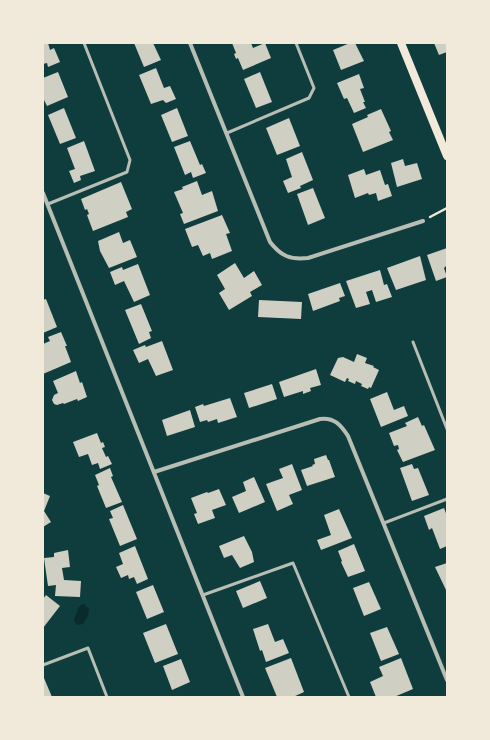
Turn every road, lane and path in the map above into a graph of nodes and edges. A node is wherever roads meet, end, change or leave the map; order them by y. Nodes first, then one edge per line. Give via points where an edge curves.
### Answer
1 (84, 43) edge
2 (190, 43) edge
3 (296, 43) edge
4 (401, 43) edge
5 (227, 133) junction
6 (447, 156) edge
7 (43, 193) edge
8 (48, 204) junction
9 (447, 208) edge
10 (423, 221) joint
11 (413, 342) dead end
12 (447, 429) edge
13 (154, 472) junction
14 (447, 499) edge
15 (384, 523) junction
16 (202, 595) junction
17 (43, 665) edge
18 (447, 680) edge
19 (107, 697) edge
20 (243, 697) edge
21 (349, 697) edge

1 - 8 lane via 130,160 127,172
2 - 5 street
3 - 5 lane via 314,88 309,98
4 - 6 main road
5 - 10 street via 270,242 291,258 318,255
7 - 8 street
8 - 13 street
9 - 10 path
11 - 12 lane
13 - 15 street via 320,419 331,419 343,427 348,436
13 - 16 street
14 - 15 lane
15 - 18 street
16 - 20 street
16 - 21 lane via 293,563
17 - 19 lane via 88,648

